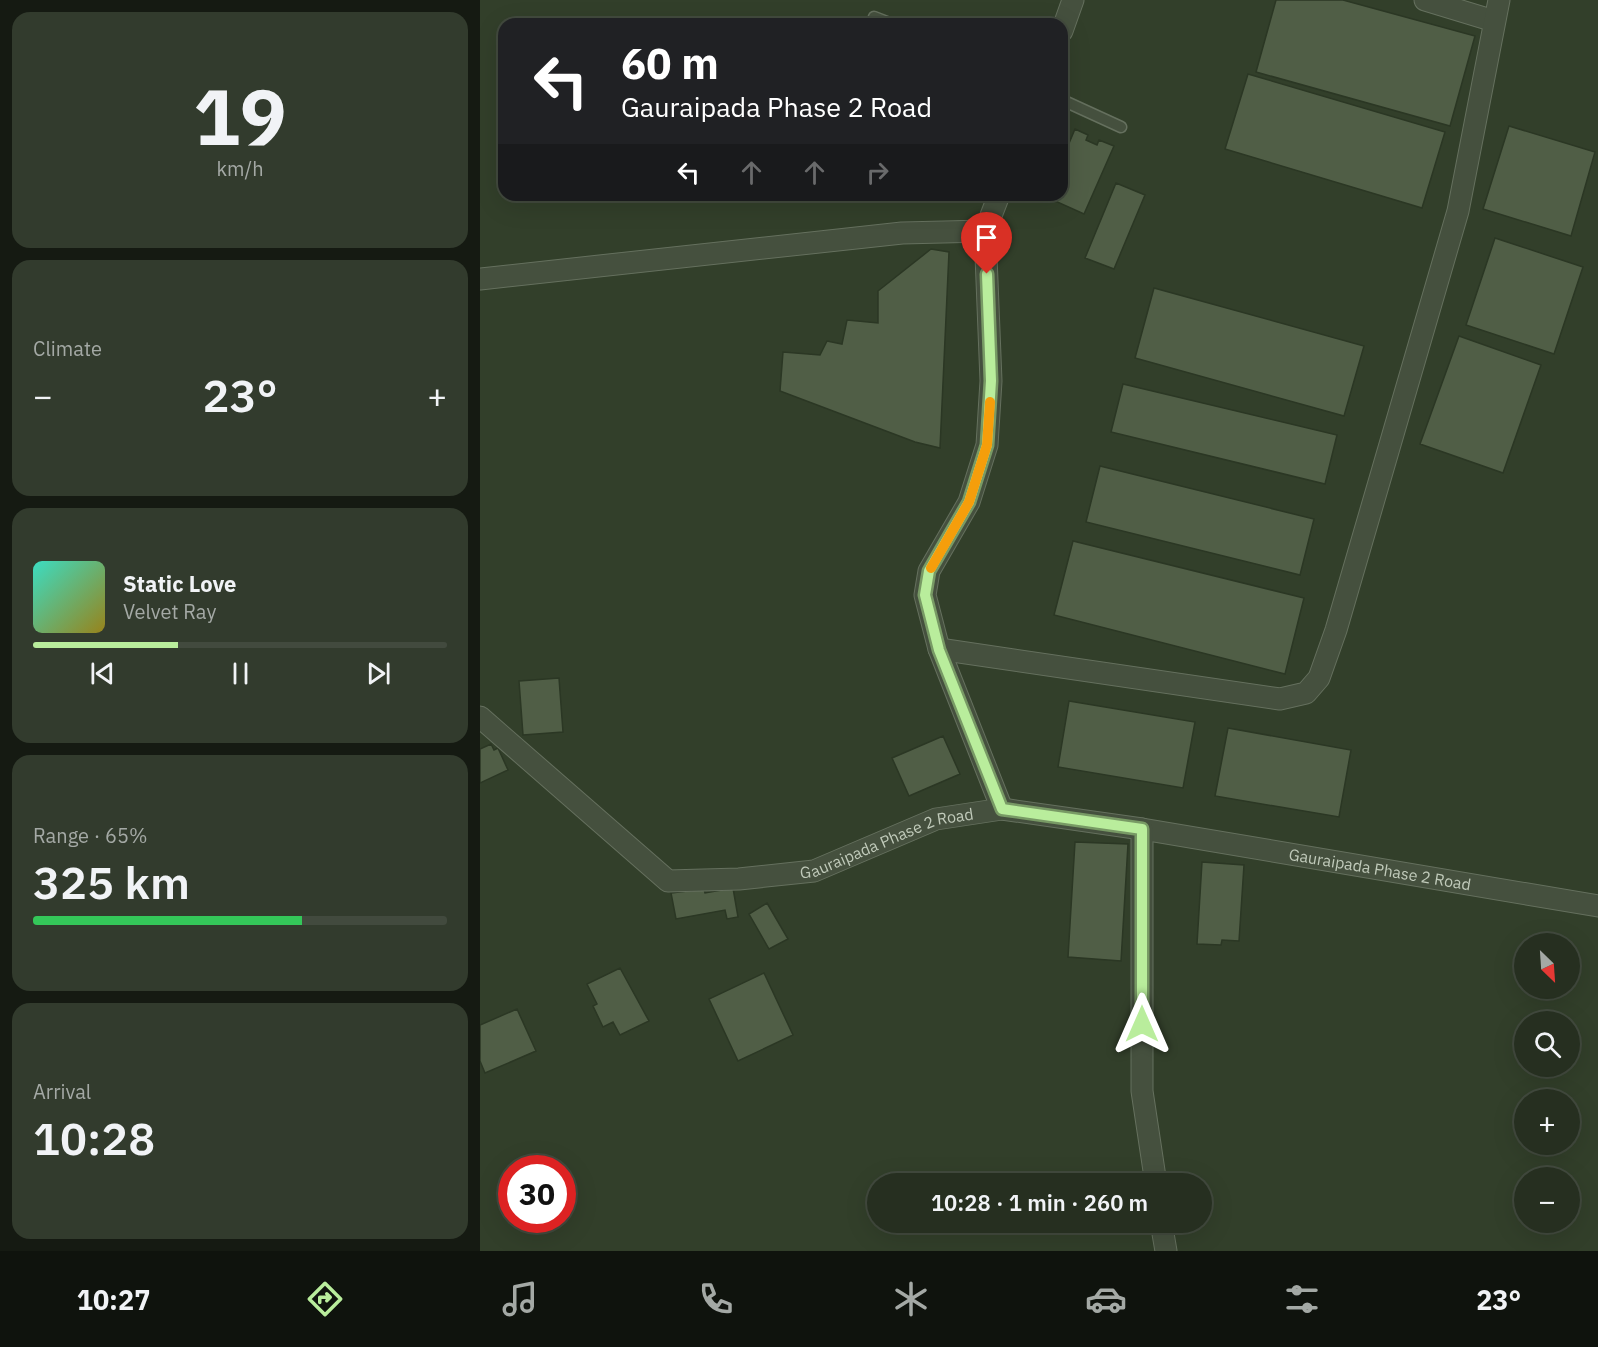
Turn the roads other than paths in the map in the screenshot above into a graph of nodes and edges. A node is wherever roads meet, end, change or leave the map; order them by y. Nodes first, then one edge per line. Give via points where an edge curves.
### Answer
1 (1074, 0) edge
2 (1425, 0) edge
3 (1499, 0) edge
4 (1067, 18) edge
5 (1494, 21) junction
6 (1068, 103) edge
7 (1121, 127) dead end
8 (997, 201) edge
9 (985, 231) junction
10 (480, 279) edge
11 (939, 650) junction
12 (480, 717) edge
13 (1002, 809) junction
14 (1142, 829) junction
15 (1598, 906) edge
16 (1154, 1173) edge
17 (1163, 1233) edge
18 (1166, 1251) edge

1 - 4 street
2 - 5 street
3 - 5 street
5 - 11 street via 1458,211 1336,630 1319,678 1306,693 1280,699
6 - 7 lane
8 - 9 street
9 - 10 street via 902,233
9 - 11 street via 991,381 987,445 969,502 929,571 925,595
11 - 13 street
12 - 13 street, Gauraipada Phase 2 Road via 668,881 814,871 936,819
13 - 14 street, Gauraipada Phase 2 Road
14 - 15 street, Gauraipada Phase 2 Road
14 - 16 street via 1142,1091
17 - 18 street

